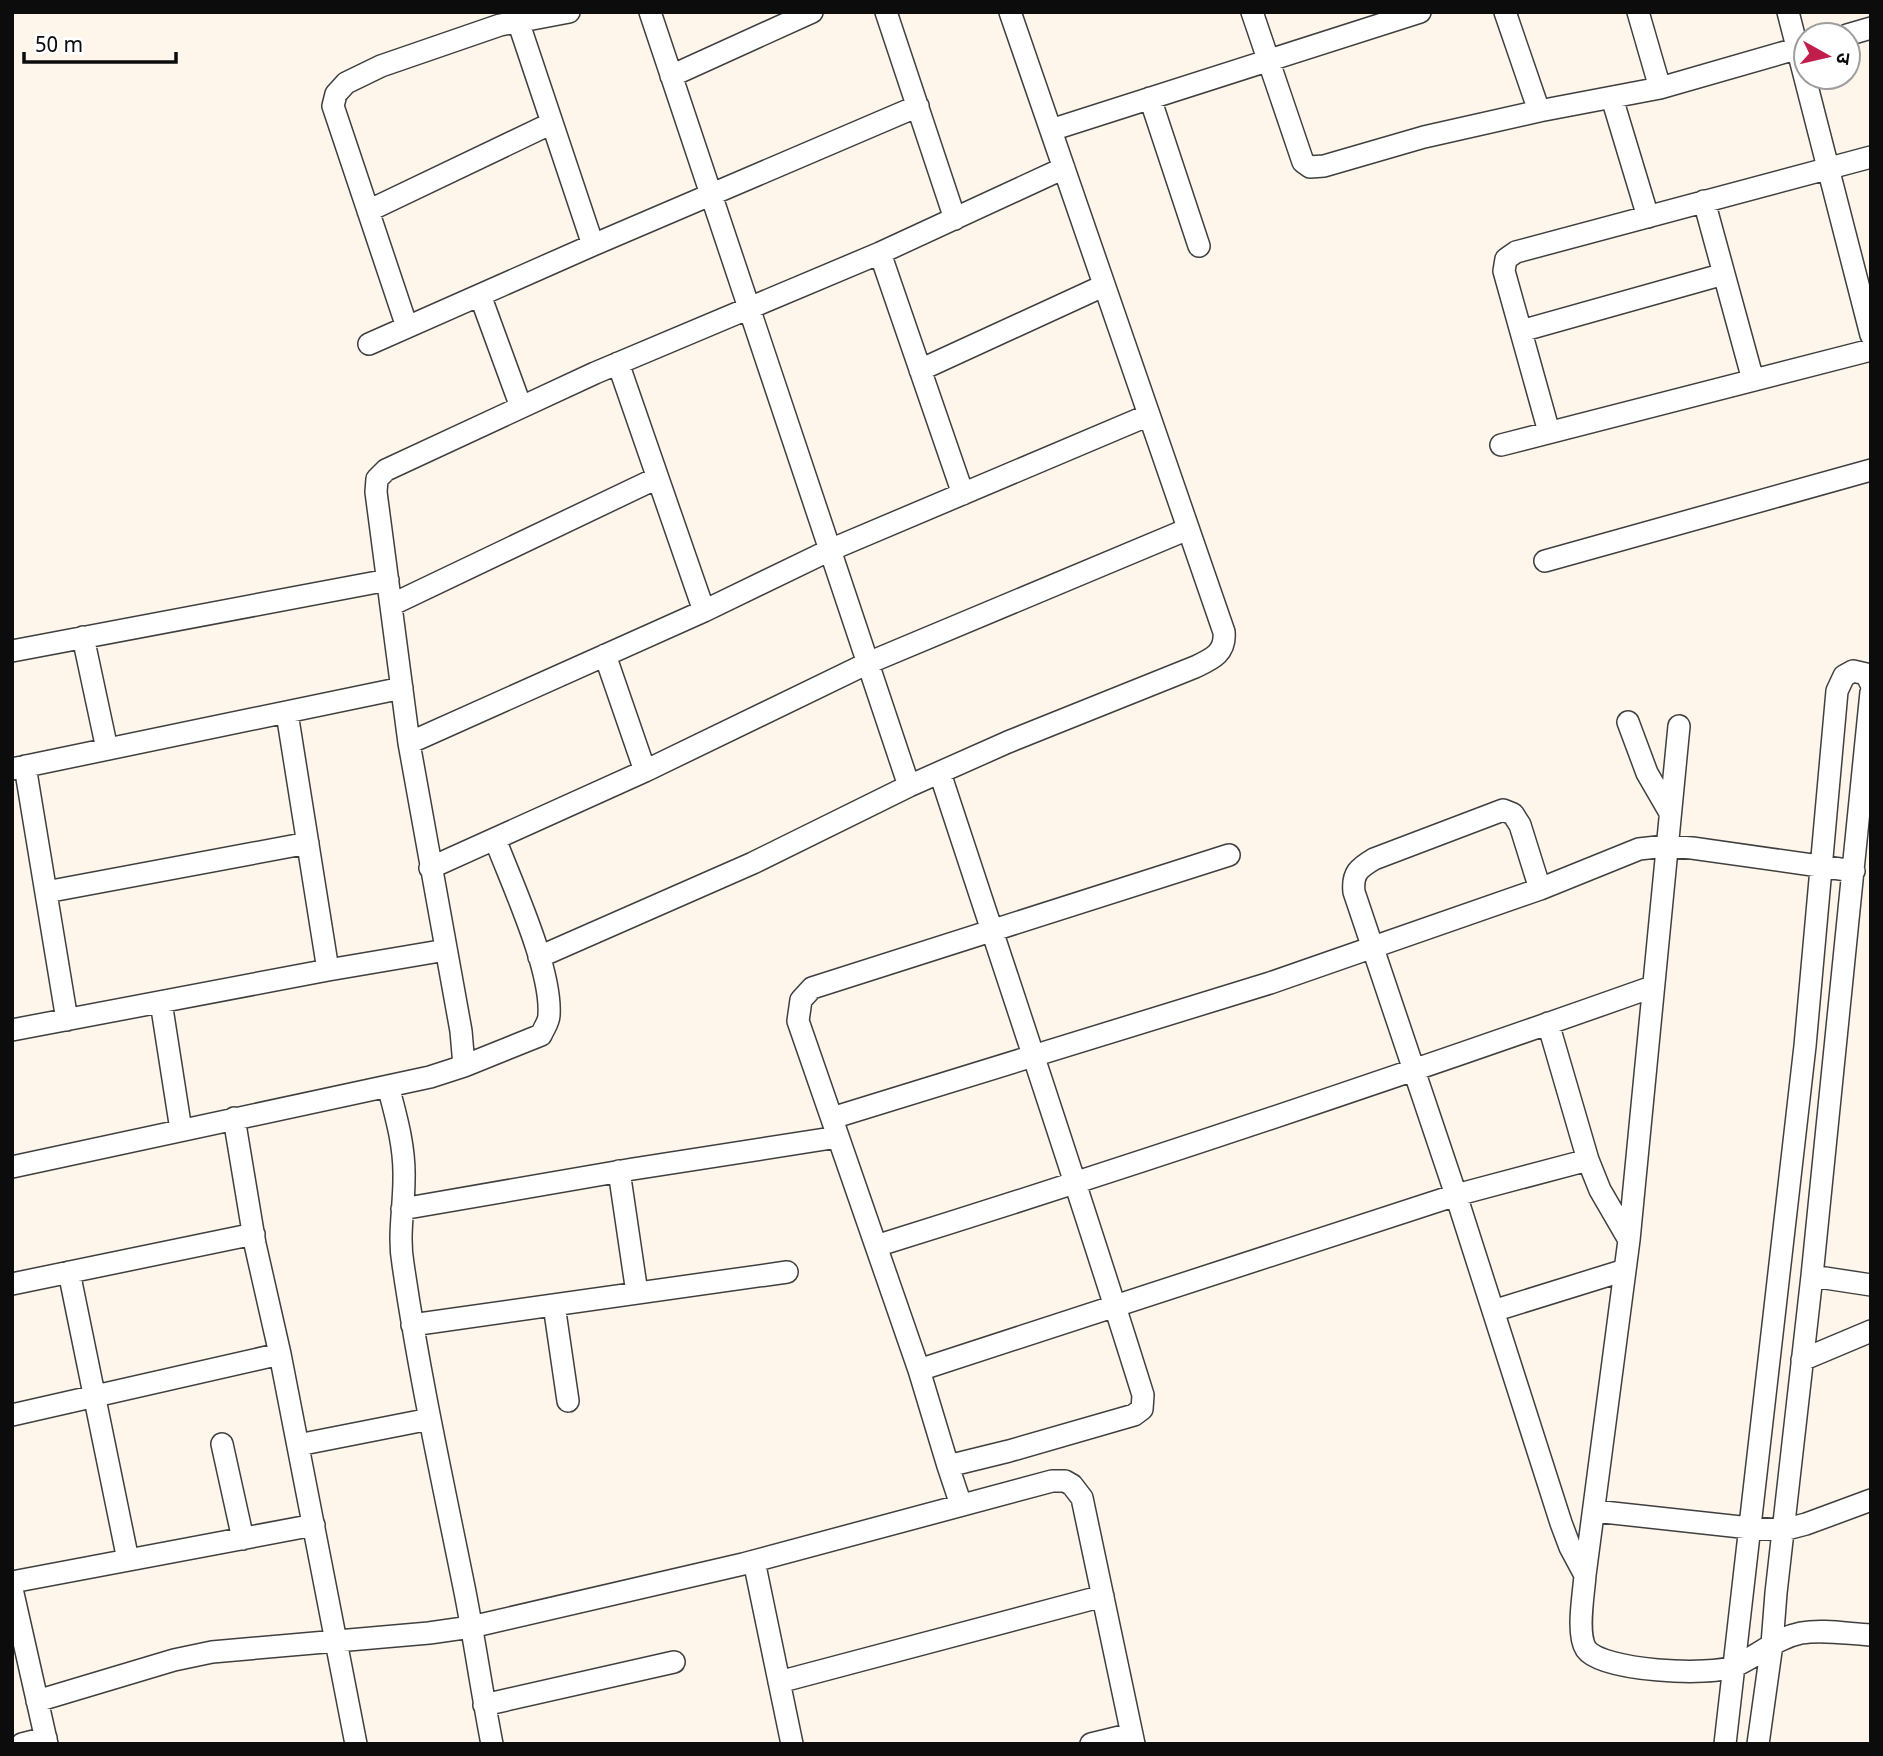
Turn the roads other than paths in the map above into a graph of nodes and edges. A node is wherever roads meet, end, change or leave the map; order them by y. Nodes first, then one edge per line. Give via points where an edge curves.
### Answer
1 (569, 12) edge
2 (650, 12) edge
3 (812, 12) edge
4 (886, 12) edge
5 (1252, 12) edge
6 (1420, 12) edge
7 (1505, 12) edge
8 (1638, 12) edge
9 (1014, 13) edge
10 (1380, 18) edge
11 (518, 21) junction
12 (1792, 50) edge
13 (1268, 60) junction
14 (671, 76) junction
15 (1660, 88) junction
16 (1812, 91) edge
17 (1150, 98) junction
18 (1612, 98) junction
19 (918, 106) junction
20 (1539, 111) junction
21 (552, 123) junction
22 (1051, 130) junction
23 (1871, 157) edge
24 (1064, 168) junction
25 (1829, 168) junction
26 (711, 195) junction
27 (1703, 201) junction
28 (368, 211) junction
29 (1648, 216) junction
30 (955, 219) junction
31 (593, 244) junction
32 (1199, 246) dead end
33 (880, 253) junction
34 (1724, 274) junction
35 (1103, 286) junction
36 (480, 295) junction
37 (749, 308) junction
38 (407, 327) junction
39 (1521, 331) junction
40 (1871, 335) edge
41 (369, 344) dead end
42 (1871, 350) edge
43 (618, 363) junction
44 (920, 370) junction
45 (1753, 380) junction
46 (521, 407) junction
47 (1149, 415) junction
48 (1549, 432) junction
49 (1501, 445) dead end
50 (1871, 470) edge
51 (657, 478) junction
52 (963, 494) junction
53 (1188, 528) junction
54 (830, 550) junction
55 (1545, 561) dead end
56 (388, 580) junction
57 (391, 605) junction
58 (704, 611) junction
59 (83, 637) junction
60 (12, 651) edge
61 (605, 655) junction
62 (868, 663) junction
63 (1871, 684) edge
64 (402, 688) junction
65 (1871, 692) edge
66 (287, 713) junction
67 (1628, 722) dead end
68 (1679, 726) dead end
69 (409, 743) junction
70 (107, 750) junction
71 (19, 767) edge
72 (645, 771) junction
73 (940, 773) junction
74 (909, 786) junction
75 (1670, 811) junction
76 (1864, 835) edge
77 (495, 839) junction
78 (308, 843) junction
79 (1666, 846) junction
80 (1229, 855) dead end
81 (1822, 866) junction
82 (430, 868) junction
83 (1854, 871) junction
84 (1540, 889) junction
85 (46, 892) junction
86 (991, 929) junction
87 (1373, 948) junction
88 (446, 950) junction
89 (539, 957) junction
90 (328, 970) junction
91 (1651, 987) junction
92 (161, 1002) junction
93 (67, 1020) junction
94 (1548, 1023) junction
95 (12, 1030) edge
96 (1033, 1056) junction
97 (464, 1066) junction
98 (1414, 1071) junction
99 (388, 1086) junction
100 (234, 1118) junction
101 (835, 1128) junction
102 (181, 1129) junction
103 (1588, 1160) junction
104 (12, 1167) edge
105 (619, 1171) junction
106 (1075, 1184) junction
107 (1456, 1195) junction
108 (402, 1209) junction
109 (254, 1234) junction
110 (1629, 1240) junction
111 (876, 1247) junction
112 (1625, 1270) junction
113 (69, 1272) junction
114 (787, 1272) dead end
115 (1812, 1276) junction
116 (12, 1284) edge
117 (1871, 1285) edge
118 (637, 1293) junction
119 (554, 1305) junction
120 (1115, 1306) junction
121 (1493, 1311) junction
122 (412, 1325) junction
123 (1871, 1331) edge
124 (280, 1354) junction
125 (1802, 1360) junction
126 (919, 1370) junction
127 (94, 1398) junction
128 (568, 1401) dead end
129 (12, 1415) edge
130 (430, 1419) junction
131 (222, 1444) dead end
132 (298, 1445) junction
133 (948, 1466) junction
134 (1871, 1500) edge
135 (961, 1505) junction
136 (1594, 1511) junction
137 (314, 1525) junction
138 (1749, 1528) junction
139 (1783, 1530) junction
140 (243, 1539) junction
141 (128, 1560) junction
142 (754, 1561) junction
143 (1585, 1575) junction
144 (12, 1583) edge
145 (12, 1589) edge
146 (1103, 1597) junction
147 (16, 1623) edge
148 (471, 1627) junction
149 (1871, 1635) edge
150 (336, 1642) junction
151 (1772, 1644) junction
152 (674, 1661) dead end
153 (1734, 1667) junction
154 (779, 1682) junction
155 (37, 1701) junction
156 (484, 1705) junction
157 (1133, 1739) edge
158 (47, 1741) edge
159 (23, 1744) edge
160 (356, 1744) edge
161 (492, 1744) edge
162 (792, 1744) edge
163 (1091, 1744) edge
164 (1725, 1744) edge
165 (1758, 1744) edge

1 - 11 street
2 - 14 street
3 - 14 street
4 - 19 street
5 - 13 street
6 - 10 street
7 - 20 street
8 - 15 street
9 - 22 street
10 - 13 street
11 - 21 street
11 - 28 street via 381,66 345,83 336,94 333,106
12 - 15 street
13 - 17 street
13 - 20 street via 1303,162 1310,167
14 - 26 street
15 - 18 street
16 - 25 street
17 - 22 street
17 - 32 street
18 - 20 street
18 - 29 street
19 - 26 street
19 - 30 street
21 - 28 street
21 - 31 street
22 - 24 street
23 - 25 street
24 - 30 street
24 - 35 street
25 - 27 street
25 - 40 street
26 - 31 street
26 - 37 street
27 - 29 street
27 - 34 street
28 - 38 street
29 - 39 street via 1516,252 1506,259 1504,271
30 - 33 street
31 - 36 street
33 - 37 street
33 - 44 street
34 - 39 street
34 - 45 street
35 - 44 street
35 - 47 street
36 - 38 street
36 - 46 street
37 - 43 street
37 - 54 street
38 - 41 street
39 - 48 street
42 - 45 street
43 - 46 street
43 - 51 street
44 - 52 street
45 - 48 street
46 - 56 street via 386,470 377,479
47 - 52 street
47 - 53 street
48 - 49 street
50 - 55 street
51 - 57 street
51 - 58 street
52 - 54 street
53 - 62 street
53 - 73 street via 1223,632 1225,643 1214,658
54 - 58 street
54 - 62 street
56 - 57 street
56 - 59 street
57 - 64 street
58 - 61 street
59 - 60 street
59 - 70 street
61 - 69 street
61 - 72 street
62 - 72 street
62 - 74 street
63 - 81 street via 1866,674 1853,671 1844,676 1837,691
64 - 66 street
64 - 69 street
65 - 76 street
66 - 70 street
66 - 78 street
67 - 75 street via 1647,773
68 - 75 street
69 - 82 street
70 - 71 street
71 - 85 street
72 - 77 street
73 - 74 street
73 - 86 street
74 - 89 street via 754,863
75 - 79 street
76 - 83 street
77 - 82 street
77 - 89 street
78 - 85 street
78 - 90 street
79 - 81 street
79 - 84 street via 1639,849
79 - 91 street
80 - 86 street
81 - 83 street
81 - 138 street
82 - 88 street
83 - 115 street
84 - 87 street
84 - 87 street via 1520,825 1513,814 1495,811 1357,870 1354,892
85 - 93 street
86 - 96 street
86 - 101 street via 812,988 801,1000 798,1021
87 - 96 street
87 - 98 street
88 - 90 street
88 - 97 street
89 - 97 street via 549,998 549,1019 541,1035
90 - 92 street
91 - 94 street
91 - 110 street
92 - 93 street
92 - 102 street
93 - 95 street
94 - 98 street
94 - 103 street
96 - 101 street
96 - 106 street
97 - 99 street
98 - 106 street
98 - 107 street
99 - 100 street
99 - 108 street via 400,1130
100 - 102 street
100 - 109 street
101 - 105 street
101 - 111 street
102 - 104 street
103 - 107 street
103 - 110 street
105 - 108 street
105 - 118 street
106 - 111 street
106 - 120 street
107 - 120 street
107 - 121 street
108 - 122 street via 402,1259
109 - 113 street
109 - 124 street
110 - 112 street
111 - 126 street
112 - 121 street
112 - 136 street
113 - 116 street
113 - 127 street
114 - 118 street
115 - 117 street
115 - 125 street
118 - 119 street
119 - 122 street
119 - 128 street
120 - 126 street
120 - 133 street via 1143,1395 1142,1409 1117,1421
121 - 143 street via 1561,1523
122 - 130 street
123 - 125 street
124 - 127 street
124 - 132 street
125 - 139 street
126 - 133 street
127 - 129 street
127 - 141 street
130 - 132 street
130 - 148 street
131 - 140 street
132 - 137 street
133 - 135 street
134 - 139 street
135 - 142 street
135 - 146 street via 1065,1480 1082,1498
136 - 138 street
136 - 143 street
137 - 140 street
137 - 150 street
138 - 139 street
138 - 153 street
139 - 151 street
140 - 141 street
141 - 144 street
142 - 148 street
142 - 154 street
143 - 153 street via 1581,1625 1585,1648 1597,1658 1616,1665 1696,1672
145 - 147 street
146 - 154 street
146 - 157 street
147 - 155 street
148 - 150 street
148 - 156 street
149 - 151 street via 1801,1633
150 - 155 street via 212,1652
150 - 160 street
151 - 153 street
151 - 165 street
152 - 156 street
153 - 164 street
154 - 162 street
155 - 158 street
156 - 161 street
157 - 163 street
158 - 159 street

